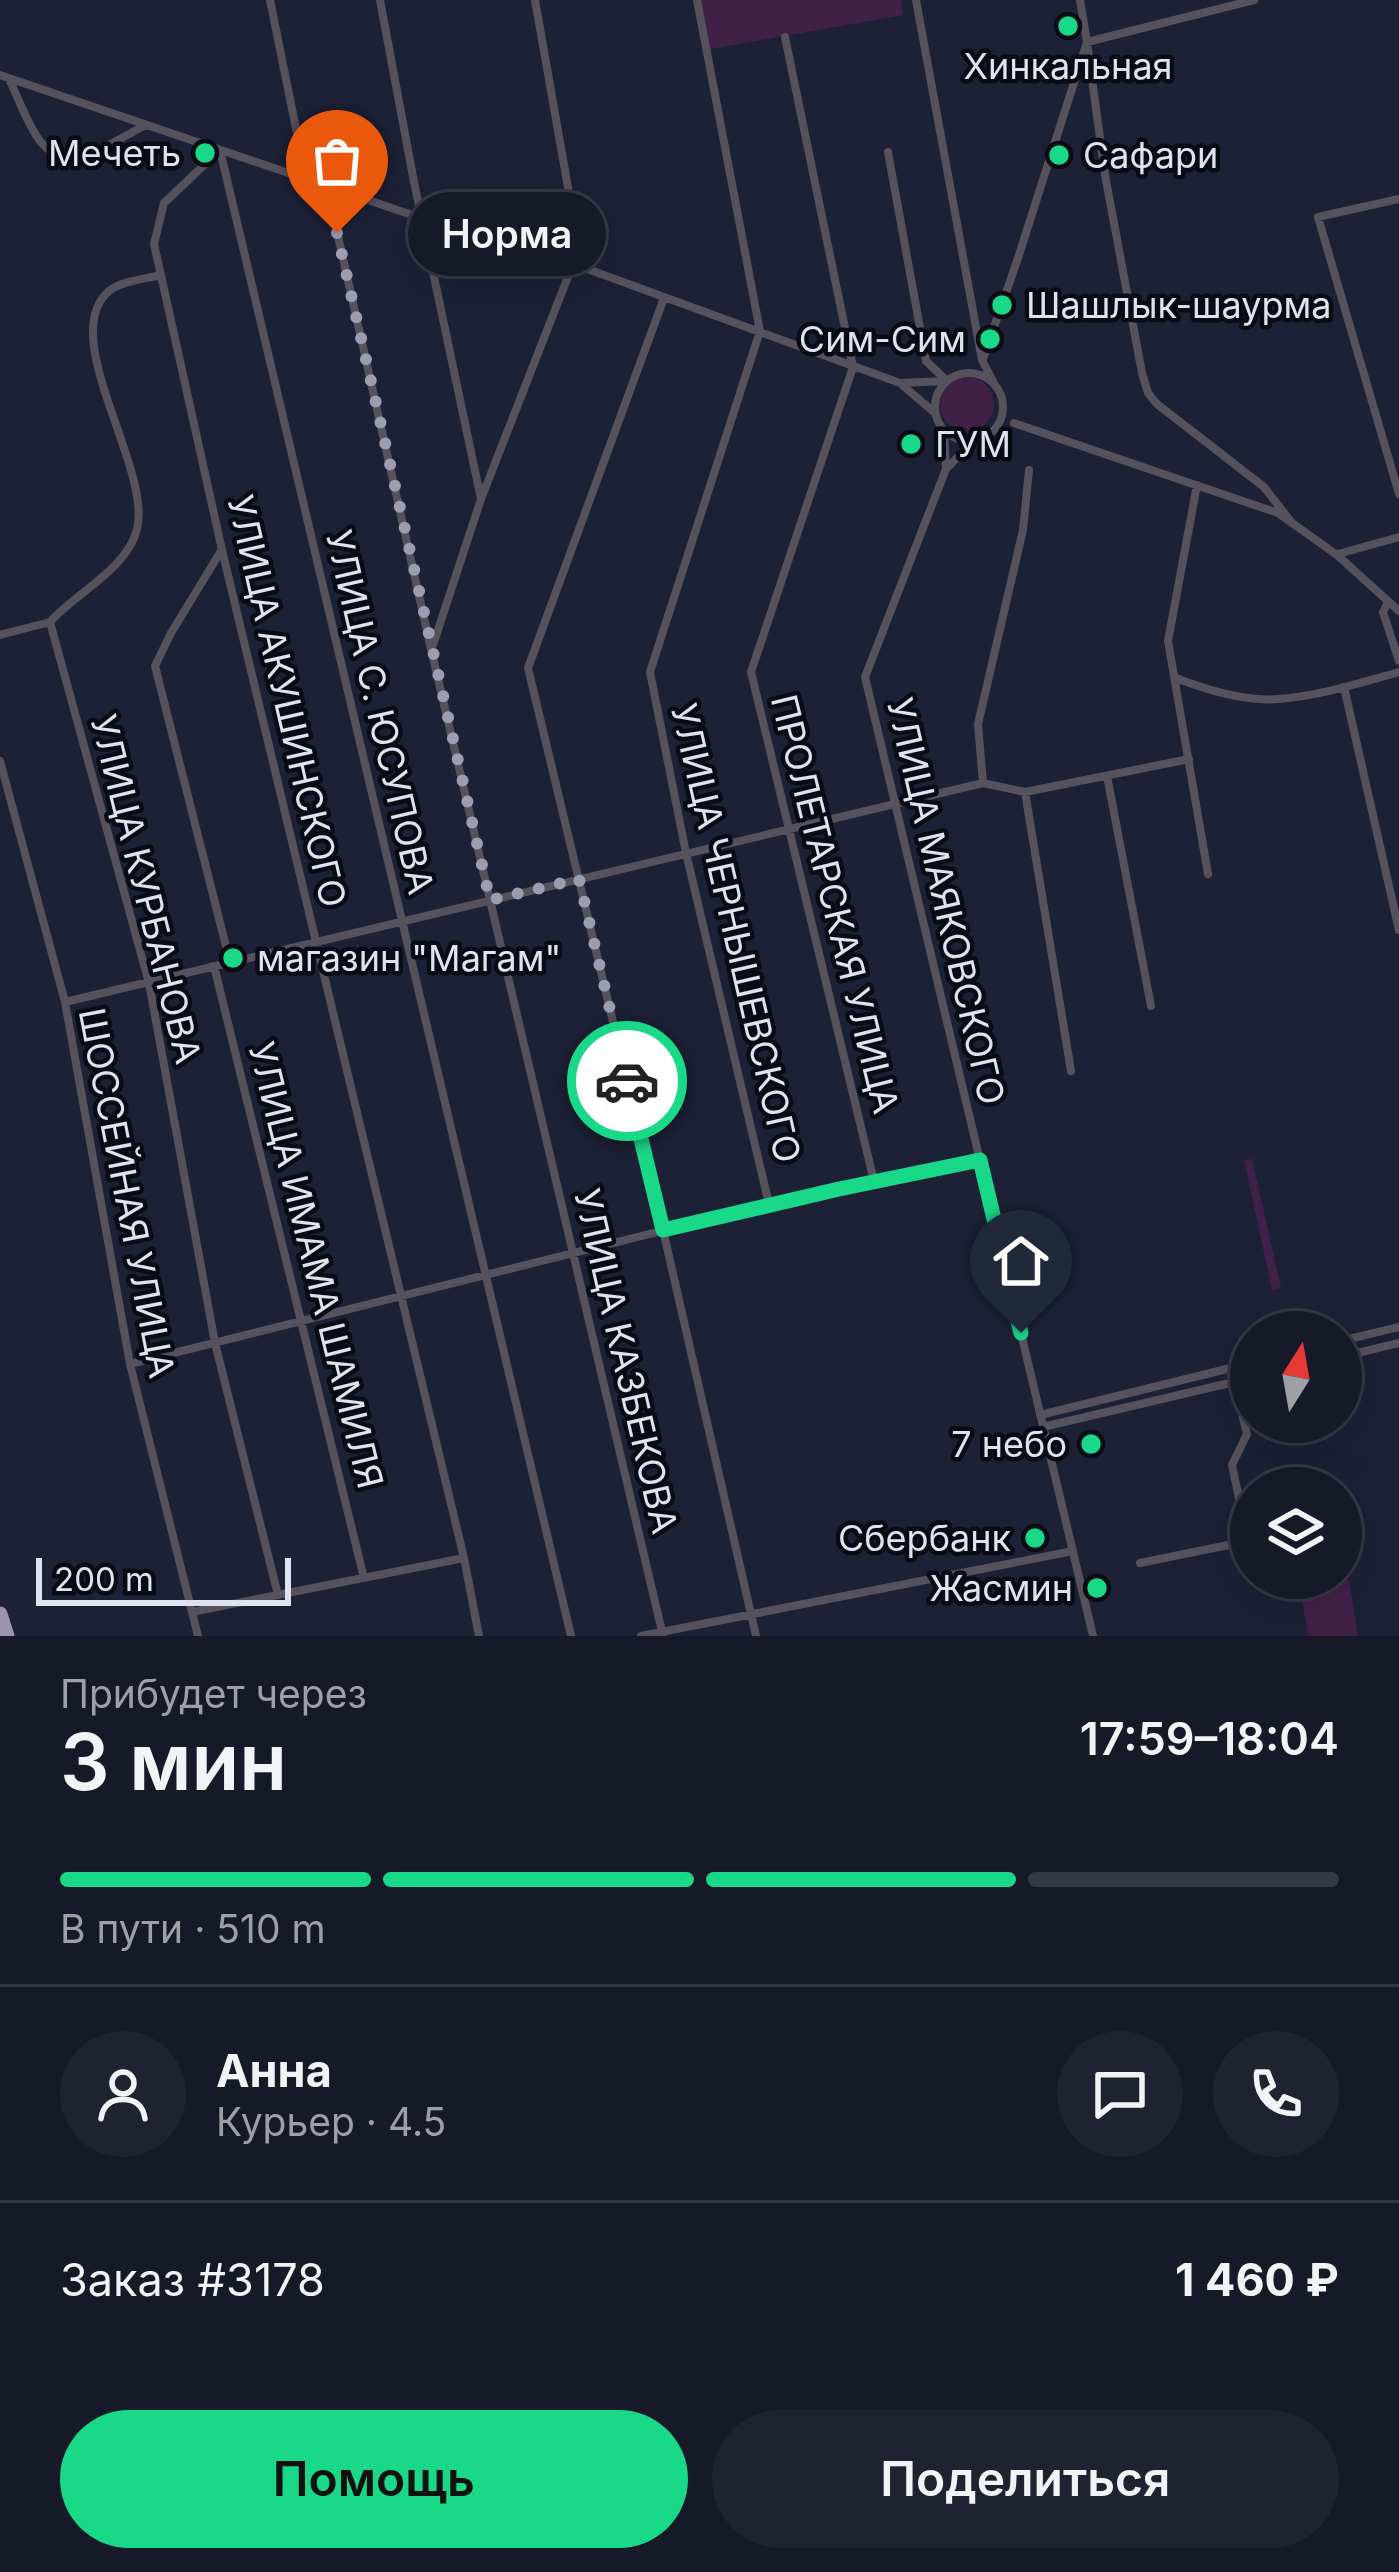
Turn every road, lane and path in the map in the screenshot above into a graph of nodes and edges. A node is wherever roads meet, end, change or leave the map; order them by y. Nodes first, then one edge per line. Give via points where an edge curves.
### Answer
1 (270, 0) edge
2 (380, 0) edge
3 (535, 0) edge
4 (697, 0) edge
5 (916, 0) edge
6 (1080, 0) edge
7 (1254, 0) edge
8 (785, 37) dead end
9 (1087, 42) junction
10 (4, 76) edge
11 (146, 125) junction
12 (220, 150) junction
13 (888, 152) dead end
14 (306, 180) junction
15 (327, 187) junction
16 (1399, 199) edge
17 (421, 218) junction
18 (576, 268) junction
19 (161, 275) junction
20 (664, 298) junction
21 (760, 331) junction
22 (982, 360) junction
23 (853, 367) junction
24 (964, 373) junction
25 (946, 381) junction
26 (900, 383) junction
27 (999, 392) junction
28 (935, 413) junction
29 (1013, 423) junction
30 (944, 429) junction
31 (993, 430) junction
32 (975, 440) junction
33 (946, 469) junction
34 (1029, 470) dead end
35 (1197, 485) junction
36 (1399, 494) edge
37 (481, 499) junction
38 (1292, 523) junction
39 (1399, 537) edge
40 (221, 550) junction
41 (1336, 555) junction
42 (1388, 602) junction
43 (1399, 611) edge
44 (50, 622) junction
45 (0, 635) edge
46 (431, 650) junction
47 (1399, 661) edge
48 (1399, 672) edge
49 (1174, 678) junction
50 (1344, 687) junction
51 (1189, 759) junction
52 (0, 761) edge
53 (1107, 776) junction
54 (983, 783) junction
55 (1025, 792) junction
56 (895, 803) junction
57 (789, 828) junction
58 (686, 853) junction
59 (1208, 874) dead end
60 (579, 879) junction
61 (490, 900) junction
62 (402, 921) junction
63 (1399, 930) edge
64 (316, 942) junction
65 (230, 962) junction
66 (214, 966) junction
67 (149, 983) junction
68 (65, 1002) junction
69 (1151, 1006) dead end
70 (1071, 1072) dead end
71 (980, 1160) junction
72 (874, 1181) junction
73 (769, 1204) junction
74 (663, 1230) junction
75 (572, 1253) junction
76 (485, 1275) junction
77 (401, 1296) junction
78 (302, 1321) junction
79 (1399, 1327) edge
80 (1362, 1336) edge
81 (215, 1343) junction
82 (1399, 1343) edge
83 (1362, 1351) edge
84 (130, 1364) junction
85 (1230, 1369) edge
86 (1230, 1383) edge
87 (1040, 1415) junction
88 (1043, 1427) junction
89 (1243, 1443) edge
90 (1073, 1551) junction
91 (464, 1558) junction
92 (1139, 1562) dead end
93 (364, 1578) junction
94 (278, 1595) junction
95 (192, 1612) junction
96 (750, 1613) junction
97 (0, 1615) edge
98 (663, 1634) edge
99 (7, 1636) edge
100 (198, 1636) edge
101 (479, 1636) edge
102 (572, 1636) edge
103 (641, 1636) edge
104 (756, 1636) edge
105 (1093, 1636) edge

1 - 14 street
2 - 17 street
3 - 18 street
4 - 21 street
5 - 22 street
6 - 9 street
7 - 9 street
8 - 23 street
9 - 22 street
9 - 38 street via 1148,393 1264,487
10 - 11 street
10 - 11 street via 41,143 59,154 80,158
11 - 12 street
12 - 14 street
12 - 19 street, УЛИЦА АКУШИНСКОГО via 164,203 154,244
12 - 62 street, УЛИЦА С. ЮСУПОВА
13 - 25 street via 926,361
14 - 15 street
15 - 17 street
15 - 46 street, УЛИЦА КАЗБЕКОВА
16 - 36 street via 1318,217
17 - 18 street
17 - 37 street
18 - 20 street
18 - 37 street
19 - 40 street, УЛИЦА АКУШИНСКОГО
19 - 44 street via 112,288 96,305 91,338 137,492 137,530 115,568
20 - 21 street
20 - 60 street via 528,668
21 - 23 street
21 - 58 street, УЛИЦА ЧЕРНЫШЕВСКОГО via 650,672
22 - 24 street
22 - 27 street
23 - 26 street
23 - 57 street, ПРОЛЕТАРСКАЯ УЛИЦА via 751,672
24 - 25 street
24 - 27 street via 988,379
25 - 26 street
25 - 28 street
26 - 28 street
27 - 29 street
27 - 31 street
28 - 30 street
29 - 31 street
29 - 35 street
30 - 32 street
30 - 33 street
31 - 32 street
32 - 33 street
33 - 56 street, УЛИЦА МАЯКОВСКОГО via 865,677
34 - 54 street, УЛИЦА МАЯКОВСКОГО via 978,724
35 - 38 street
35 - 49 street via 1168,641
37 - 46 street
38 - 41 street
39 - 41 street
40 - 64 street, УЛИЦА АКУШИНСКОГО
40 - 65 street via 155,666
41 - 42 street
42 - 43 street
42 - 47 street via 1383,612
44 - 45 street
44 - 67 street, УЛИЦА КУРБАНОВА
46 - 61 street, УЛИЦА КАЗБЕКОВА
48 - 50 street
49 - 50 street via 1274,700
49 - 51 street
50 - 63 street
51 - 53 street
51 - 59 street
52 - 68 street, ШОССЕЙНАЯ УЛИЦА
53 - 55 street
53 - 69 street
54 - 55 street
54 - 56 street
55 - 70 street
56 - 57 street
56 - 71 street, УЛИЦА МАЯКОВСКОГО
57 - 58 street
57 - 72 street, ПРОЛЕТАРСКАЯ УЛИЦА
58 - 60 street
58 - 73 street, УЛИЦА ЧЕРНЫШЕВСКОГО
60 - 61 street
60 - 74 street
61 - 62 street
61 - 75 street, УЛИЦА КАЗБЕКОВА
62 - 64 street
62 - 76 street, УЛИЦА С. ЮСУПОВА
64 - 65 street
64 - 77 street, УЛИЦА АКУШИНСКОГО
65 - 66 street
66 - 67 street
66 - 78 street, УЛИЦА ИМАМА ШАМИЛЯ
67 - 68 street
67 - 81 street, УЛИЦА КУРБАНОВА
68 - 84 street, ШОССЕЙНАЯ УЛИЦА
71 - 72 street
71 - 87 street, УЛИЦА МАЯКОВСКОГО
72 - 73 street
73 - 74 street
74 - 75 street
74 - 96 street
75 - 76 street
75 - 98 street, УЛИЦА КАЗБЕКОВА
76 - 77 street
76 - 102 street, УЛИЦА С. ЮСУПОВА
77 - 78 street
77 - 91 street, УЛИЦА АКУШИНСКОГО
78 - 81 street
78 - 93 street, УЛИЦА ИМАМА ШАМИЛЯ
79 - 80 street
81 - 84 street
81 - 94 street, УЛИЦА КУРБАНОВА
82 - 83 street
84 - 95 street, ШОССЕЙНАЯ УЛИЦА
85 - 87 street
86 - 88 street
87 - 88 street, УЛИЦА МАЯКОВСКОГО
88 - 90 street, УЛИЦА МАЯКОВСКОГО
89 - 92 street via 1232,1466 1248,1541
90 - 96 street
90 - 105 street, УЛИЦА МАЯКОВСКОГО
91 - 93 street
91 - 101 street, УЛИЦА АКУШИНСКОГО
93 - 94 street
94 - 95 street
95 - 100 street, ШОССЕЙНАЯ УЛИЦА
96 - 98 street
96 - 104 street
97 - 99 highway
98 - 103 street

